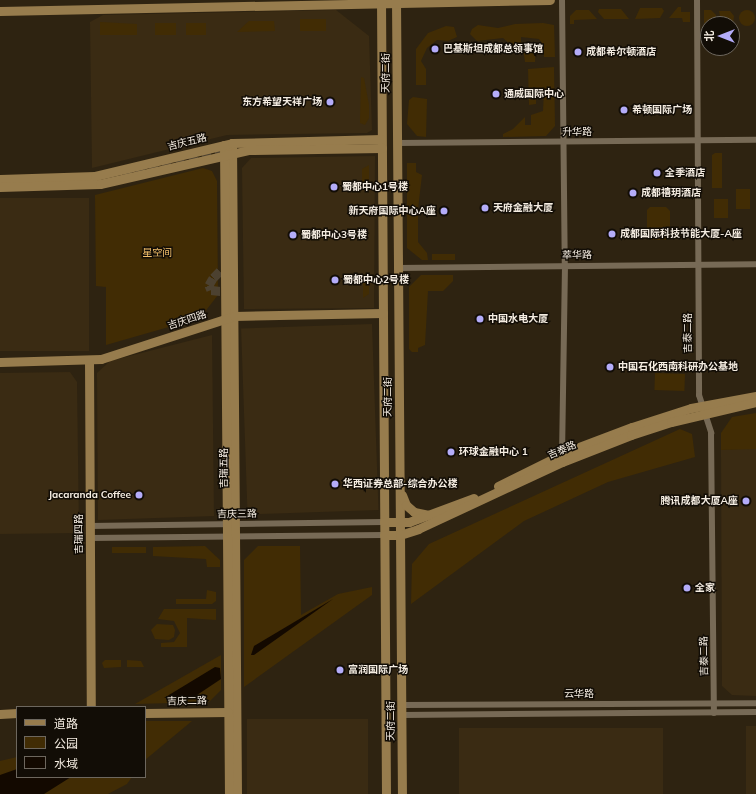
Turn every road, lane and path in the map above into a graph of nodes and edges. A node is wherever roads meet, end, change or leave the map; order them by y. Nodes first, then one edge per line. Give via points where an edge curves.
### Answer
1 (550, 0) edge
2 (562, 0) edge
3 (697, 0) edge
4 (380, 2) edge
5 (396, 2) edge
6 (0, 11) edge
7 (756, 140) edge
8 (697, 141) junction
9 (564, 142) junction
10 (382, 143) junction
11 (397, 143) junction
12 (228, 144) junction
13 (228, 154) junction
14 (0, 179) edge
15 (0, 187) edge
16 (698, 264) junction
17 (756, 264) edge
18 (565, 265) junction
19 (398, 268) junction
20 (383, 313) junction
21 (229, 318) junction
22 (88, 361) junction
23 (0, 362) edge
24 (756, 396) edge
25 (756, 402) edge
26 (704, 410) junction
27 (562, 458) junction
28 (400, 481) junction
29 (428, 515) junction
30 (384, 522) junction
31 (400, 523) junction
32 (231, 524) junction
33 (89, 526) junction
34 (384, 535) junction
35 (400, 535) junction
36 (231, 537) junction
37 (90, 538) junction
38 (714, 703) junction
39 (756, 703) edge
40 (402, 705) junction
41 (91, 706) edge
42 (228, 712) junction
43 (756, 712) edge
44 (146, 713) edge
45 (714, 713) junction
46 (0, 714) edge
47 (16, 714) edge
48 (402, 715) junction
49 (229, 794) edge
50 (237, 794) edge
51 (386, 794) edge
52 (402, 794) edge

1 - 5 street
2 - 9 street
3 - 8 street, 吉泰二路
4 - 5 street
4 - 6 street
4 - 10 street, 天府二街
5 - 11 street, 天府二街
7 - 8 street, 升华路
8 - 9 street, 升华路
8 - 16 street, 吉泰二路
9 - 11 street, 升华路
9 - 18 street
10 - 12 street, 吉庆五路
10 - 13 street via 248,150
10 - 20 street, 天府二街
11 - 19 street, 天府二街
12 - 13 street, 吉瑞五路
12 - 14 street, 吉庆五路 via 95,176
13 - 15 street via 100,184
13 - 21 street, 吉瑞五路
13 - 21 street, 吉瑞五路 via 222,271
16 - 17 street, 萃华路
16 - 18 street, 萃华路
16 - 26 street, 吉泰二路 via 699,395
18 - 19 street, 萃华路
18 - 27 street
19 - 28 street, 天府二街
20 - 21 street, 吉庆四路
20 - 30 street, 天府二街
21 - 22 street, 吉庆四路
21 - 32 street, 吉瑞五路
22 - 23 street, 吉庆四路
22 - 33 street, 吉瑞四路
24 - 26 street, 吉泰路
25 - 26 street, 吉泰路
26 - 27 street, 吉泰路 via 632,427
26 - 38 street, 吉泰二路 via 711,433
27 - 29 street, 吉泰路 via 477,497
27 - 35 street, 吉泰路 via 447,517
28 - 29 street via 406,504 414,512
28 - 31 street, 天府二街
29 - 31 street, 吉泰路
30 - 31 street, 吉泰路
30 - 32 street, 吉庆三路
30 - 34 street, 天府二街
31 - 35 street, 天府二街
32 - 33 street, 吉庆三路
32 - 36 street, 吉瑞五路
33 - 37 street, 吉瑞四路
34 - 35 street, 吉泰路
34 - 36 street
34 - 51 street, 天府二街
35 - 40 street, 天府二街
36 - 37 street
36 - 42 street, 吉瑞五路
36 - 50 street, 吉瑞五路
37 - 41 street, 吉瑞四路
38 - 39 street, 云华路
38 - 40 street, 云华路
38 - 45 street, 吉泰二路
40 - 48 street, 天府二街
42 - 44 street, 吉庆二路
42 - 49 street, 吉瑞五路
43 - 45 street, 云华路
45 - 48 street, 云华路
46 - 47 street
48 - 52 street, 天府二街

